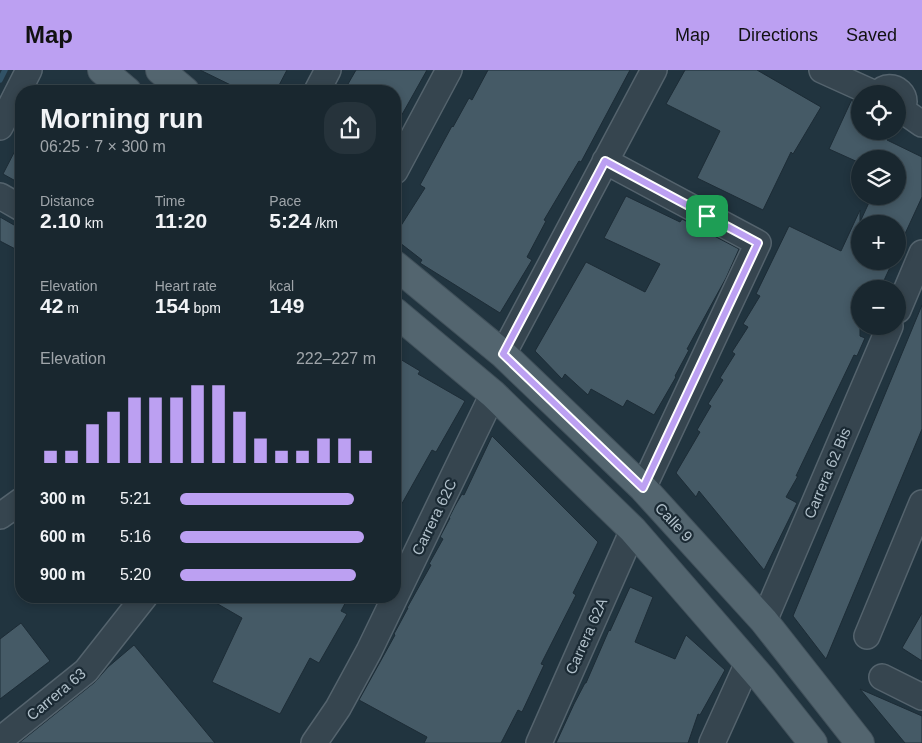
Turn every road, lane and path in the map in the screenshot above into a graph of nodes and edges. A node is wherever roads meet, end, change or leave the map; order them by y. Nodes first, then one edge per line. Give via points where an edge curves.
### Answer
1 (29, 70) edge
2 (102, 70) edge
3 (132, 70) edge
4 (328, 70) edge
5 (449, 70) edge
6 (654, 70) edge
7 (822, 70) edge
8 (21, 85) edge
9 (120, 85) edge
10 (138, 85) edge
11 (320, 85) edge
12 (865, 85) edge
13 (15, 98) edge
14 (906, 108) edge
15 (922, 124) edge
16 (0, 127) edge
17 (401, 161) edge
18 (605, 161) junction
19 (0, 196) edge
20 (15, 205) edge
21 (922, 253) edge
22 (401, 270) edge
23 (906, 291) edge
24 (401, 317) edge
25 (886, 335) edge
26 (503, 354) junction
27 (493, 394) junction
28 (643, 488) junction
29 (922, 502) edge
30 (15, 505) edge
31 (0, 516) edge
32 (633, 530) junction
33 (401, 585) edge
34 (140, 603) edge
35 (392, 603) edge
36 (764, 620) junction
37 (867, 636) dead end
38 (756, 671) junction
39 (882, 676) dead end
40 (922, 697) edge
41 (828, 702) junction
42 (0, 740) edge
43 (314, 743) edge
44 (539, 743) edge
45 (712, 743) edge
46 (813, 743) edge
47 (860, 743) edge

1 - 8 street
2 - 9 main road
3 - 10 main road
4 - 11 street
5 - 17 street
6 - 18 street
7 - 12 street
13 - 16 street
14 - 15 street
18 - 26 street
18 - 28 street via 758,243
19 - 20 street
21 - 23 street
22 - 26 main road, Calle 9
24 - 27 main road
25 - 36 street, Carrera 62 Bis
26 - 28 main road, Calle 9
27 - 32 main road
27 - 33 street, Carrera 62C
28 - 36 main road, Calle 9
29 - 37 street
30 - 31 street
32 - 38 main road
32 - 44 street, Carrera 62A
34 - 42 street, Carrera 63 via 86,672
35 - 43 street, Carrera 62C via 338,708
36 - 41 main road, Calle 9
38 - 41 main road
38 - 45 street
38 - 46 main road
39 - 40 street
41 - 47 main road, Calle 9

